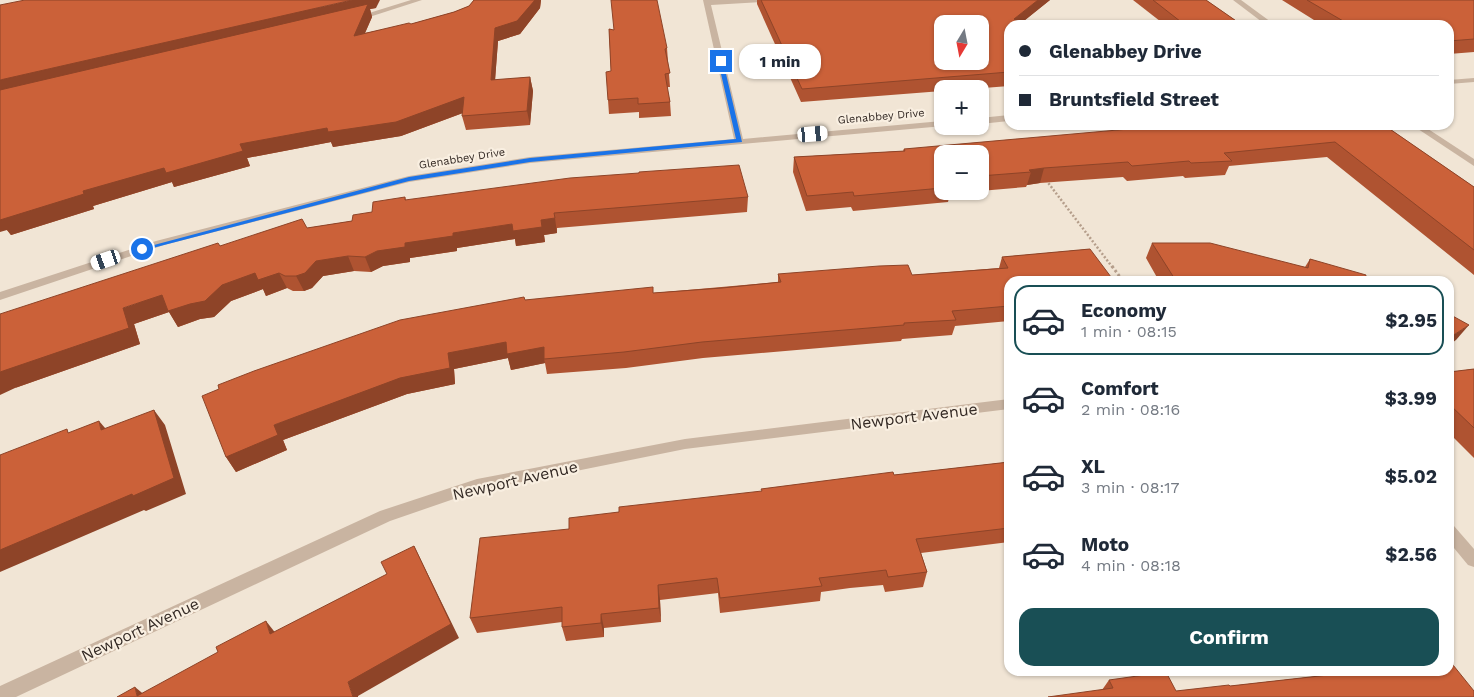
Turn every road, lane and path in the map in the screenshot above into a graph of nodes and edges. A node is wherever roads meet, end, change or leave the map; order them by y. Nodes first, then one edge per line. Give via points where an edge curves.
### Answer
1 (419, 0) edge
2 (762, 0) edge
3 (1236, 0) edge
4 (706, 2) edge
5 (352, 19) edge
6 (1264, 20) edge
7 (1474, 80) edge
8 (1454, 82) edge
9 (1004, 119) edge
10 (989, 120) edge
11 (934, 125) edge
12 (1424, 130) edge
13 (740, 140) junction
14 (1474, 163) edge
15 (1041, 173) edge
16 (1119, 276) edge
17 (0, 296) edge
18 (1004, 405) edge
19 (1454, 537) edge
20 (1474, 560) edge
21 (0, 695) edge

1 - 5 street
2 - 4 street
3 - 6 street
4 - 13 street
7 - 8 street
9 - 10 street
11 - 13 street, Glenabbey Drive
12 - 14 street
13 - 17 street, Glenabbey Drive via 530,160 409,179 160,243
15 - 16 path
18 - 21 street, Newport Avenue via 685,444 477,485 384,516
19 - 20 street

